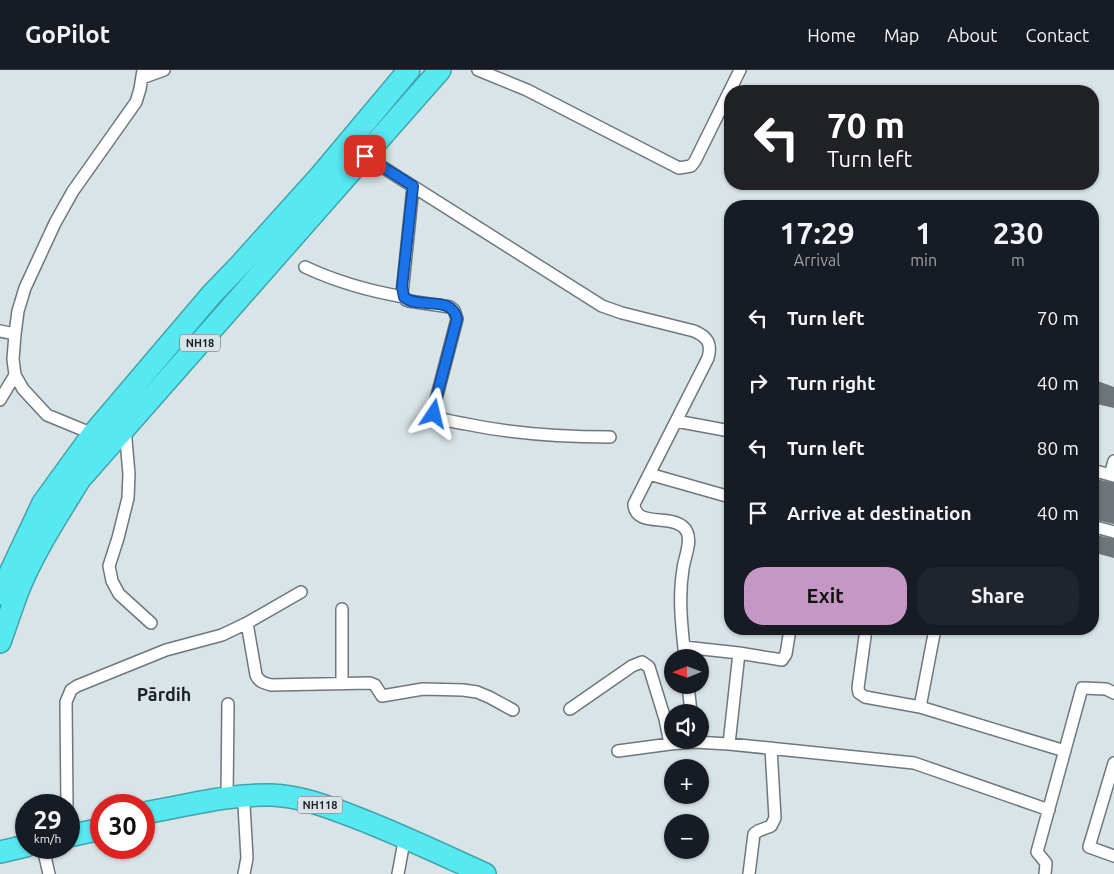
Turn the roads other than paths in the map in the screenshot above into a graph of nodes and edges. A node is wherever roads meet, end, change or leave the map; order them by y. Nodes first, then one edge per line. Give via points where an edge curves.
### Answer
1 (164, 70) edge
2 (409, 70) edge
3 (440, 70) edge
4 (478, 70) edge
5 (740, 70) edge
6 (142, 74) edge
7 (733, 85) edge
8 (724, 102) edge
9 (365, 156) junction
10 (413, 186) junction
11 (305, 267) dead end
12 (212, 294) junction
13 (404, 297) junction
14 (228, 311) junction
15 (0, 330) edge
16 (15, 334) junction
17 (15, 375) junction
18 (0, 400) edge
19 (676, 421) junction
20 (124, 428) junction
21 (724, 430) edge
22 (92, 434) junction
23 (610, 437) dead end
24 (1113, 468) edge
25 (1099, 469) edge
26 (648, 474) junction
27 (724, 495) edge
28 (1099, 528) edge
29 (1114, 532) edge
30 (301, 592) dead end
31 (0, 594) edge
32 (342, 610) dead end
33 (151, 622) dead end
34 (247, 623) junction
35 (789, 635) edge
36 (865, 635) edge
37 (934, 635) edge
38 (0, 642) edge
39 (684, 649) edge
40 (709, 652) edge
41 (739, 653) junction
42 (342, 684) junction
43 (1110, 691) edge
44 (228, 704) dead end
45 (920, 707) junction
46 (570, 709) dead end
47 (513, 710) dead end
48 (664, 716) edge
49 (709, 742) edge
50 (729, 744) junction
51 (664, 745) edge
52 (771, 748) junction
53 (1065, 751) junction
54 (618, 752) dead end
55 (1114, 765) edge
56 (67, 794) edge
57 (236, 802) junction
58 (1048, 810) junction
59 (155, 812) edge
60 (155, 819) edge
61 (15, 838) edge
62 (0, 841) edge
63 (403, 847) junction
64 (15, 849) edge
65 (0, 852) edge
66 (1114, 856) edge
67 (46, 859) edge
68 (49, 874) edge
69 (244, 874) edge
70 (398, 874) edge
71 (462, 874) edge
72 (485, 874) edge
73 (749, 874) edge
74 (1045, 874) edge

1 - 6 street
2 - 12 highway, NH18 via 320,175
3 - 9 highway, NH18
4 - 8 street via 527,90 679,168 691,166 695,161
5 - 7 street
6 - 16 street via 136,102 73,191 55,223 25,288
9 - 10 street
9 - 14 highway, NH18
10 - 13 street via 402,287
10 - 19 street via 602,306 703,335 710,344 708,358
11 - 13 street via 360,288
12 - 14 highway
12 - 22 highway, NH18
13 - 23 street via 409,301 444,305 456,314 434,407 436,416 530,434
14 - 20 highway, NH18
15 - 16 street
16 - 17 street
17 - 18 street
17 - 22 street via 47,415
19 - 21 street
19 - 26 street
20 - 33 street via 128,498 109,566 119,594
20 - 38 highway, NH18 via 80,479 54,520 18,590
22 - 31 highway, NH18 via 43,504
24 - 25 street
26 - 27 street
26 - 39 street via 635,500 635,512 644,518 675,522 685,529 689,541 680,594
28 - 29 street
30 - 34 street
32 - 42 street
34 - 42 street via 258,680 271,685
34 - 56 street via 222,635 166,650 71,690 66,702
35 - 41 street via 782,660
36 - 45 street via 859,693 865,697
37 - 45 street
40 - 41 street
41 - 50 street
42 - 47 street via 373,683 382,696 423,689 477,692
43 - 53 street via 1082,688
44 - 57 street
45 - 53 street
46 - 48 street via 642,662 649,667
49 - 50 street
50 - 52 street
51 - 54 street
52 - 58 street via 914,763
52 - 73 street via 774,818 771,826 754,834
53 - 58 street
55 - 66 street via 1089,847
57 - 59 highway, NH118
57 - 60 highway, NH118
57 - 63 highway, NH118 via 286,805 305,810
57 - 69 street via 247,858
57 - 72 highway, NH118 via 254,795 274,795 315,803 388,830
58 - 74 street via 1037,852 1046,863
61 - 62 highway
63 - 70 street
63 - 71 highway, NH118
64 - 65 highway
67 - 68 street

